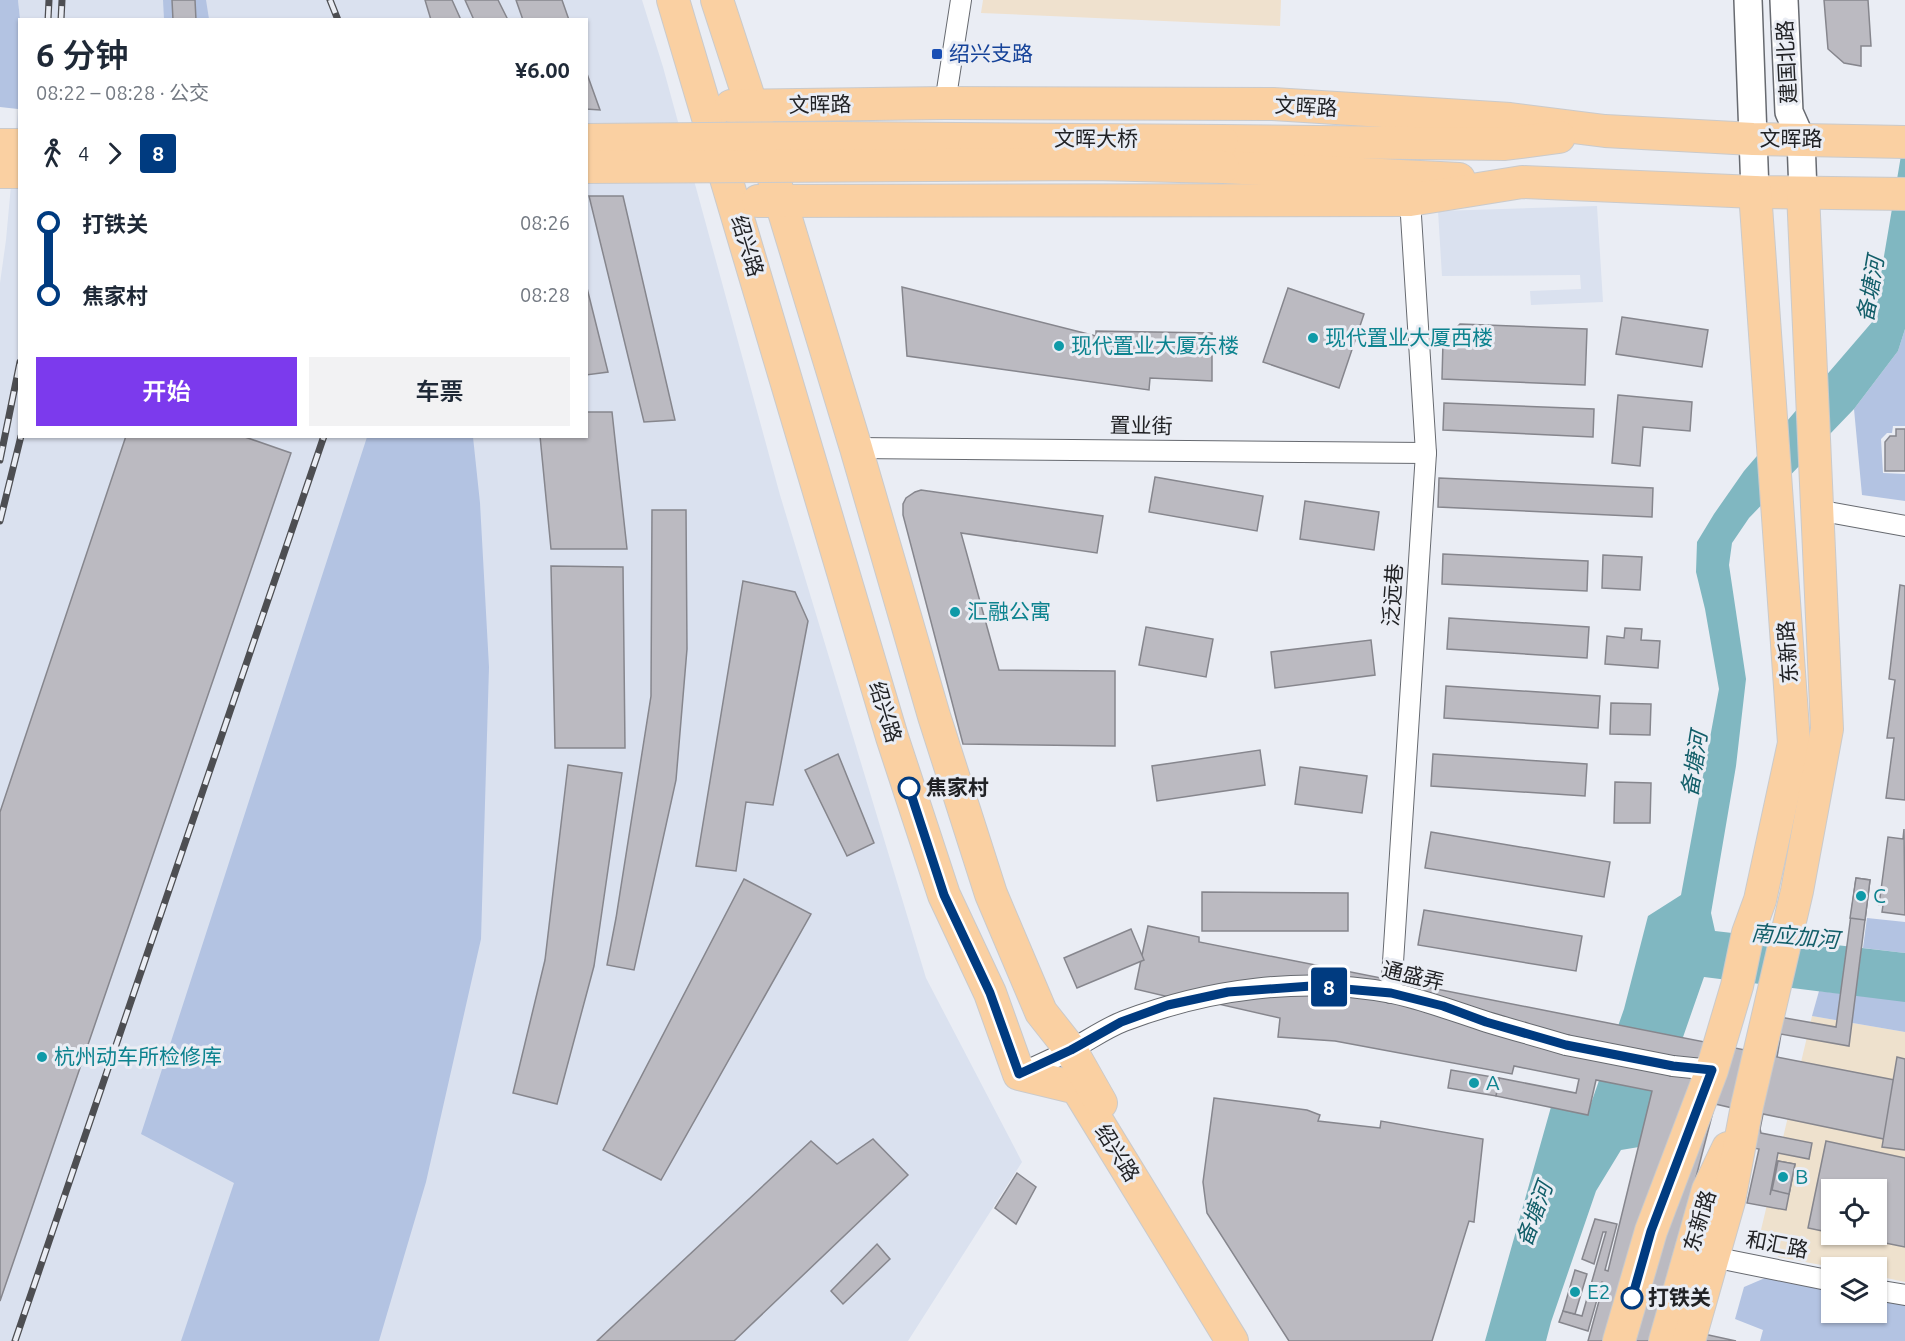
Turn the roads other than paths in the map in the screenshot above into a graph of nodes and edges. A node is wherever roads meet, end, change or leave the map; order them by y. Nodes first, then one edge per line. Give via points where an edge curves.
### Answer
1 (673, 0) edge
2 (717, 0) edge
3 (961, 0) edge
4 (1748, 0) edge
5 (1784, 0) edge
6 (945, 103) junction
7 (706, 106) junction
8 (752, 106) junction
9 (1605, 131) junction
10 (1753, 139) junction
11 (1801, 139) junction
12 (588, 140) edge
13 (1893, 141) edge
14 (0, 145) edge
15 (18, 145) edge
16 (1223, 154) junction
17 (588, 167) edge
18 (0, 172) edge
19 (18, 172) edge
20 (1522, 182) junction
21 (1755, 192) junction
22 (1803, 193) junction
23 (1893, 194) edge
24 (779, 200) junction
25 (1410, 200) junction
26 (734, 202) junction
27 (856, 448) junction
28 (1426, 453) junction
29 (1817, 510) junction
30 (1905, 526) edge
31 (1391, 993) junction
32 (1071, 1050) junction
33 (1712, 1070) junction
34 (1019, 1074) junction
35 (1700, 1100) junction
36 (1747, 1106) junction
37 (1713, 1257) junction
38 (1821, 1279) edge
39 (1887, 1292) edge
40 (1905, 1295) edge
41 (1232, 1341) edge
42 (1249, 1341) edge
43 (1619, 1341) edge
44 (1644, 1341) edge
45 (1665, 1341) edge
46 (1689, 1341) edge

1 - 7 main road, 绍兴路
2 - 8 main road, 绍兴路
3 - 6 street
4 - 10 main road, 建国北路
5 - 11 main road, 建国北路 via 1790,112
6 - 8 main road, 文晖路
6 - 9 main road, 文晖路 via 1273,104 1510,119
7 - 8 main road, 文晖路
7 - 26 main road, 绍兴路
8 - 24 main road, 绍兴路
9 - 10 main road, 文晖路
9 - 16 main road, 文晖大桥 via 1505,144
10 - 11 main road, 文晖路
10 - 21 main road, 建国北路
11 - 13 main road, 文晖路
11 - 22 main road, 建国北路
12 - 16 main road, 文晖大桥, bridge via 850,138
14 - 15 main road
16 - 17 main road, 文晖大桥, bridge via 1092,164
16 - 20 main road, 文晖大桥
18 - 19 main road
20 - 21 main road
20 - 25 main road
21 - 22 main road
21 - 33 main road, 东新路 via 1794,743 1760,900
22 - 23 main road
22 - 29 main road, 东新路
24 - 25 main road
24 - 26 main road
24 - 27 main road, 绍兴路
25 - 28 street, 泛远巷
26 - 34 main road, 绍兴路 via 892,737 944,895 990,993
27 - 28 street, 置业街
27 - 32 main road, 绍兴路 via 934,717 991,894 1041,1012
28 - 31 street, 泛远巷
29 - 30 street
29 - 36 main road, 东新路 via 1827,729 1801,870
31 - 32 street, 通盛弄 via 1311,986 1228,992 1168,1005 1121,1022
31 - 33 street, 通盛弄, bridge via 1566,1045
32 - 34 street, 通盛弄
32 - 42 main road, 绍兴路
33 - 35 main road, 东新路
34 - 41 main road, 绍兴路 via 1077,1088
35 - 43 main road, 东新路 via 1651,1231
35 - 44 main road, 东新路 via 1691,1175
36 - 37 main road, 东新路 via 1729,1201
36 - 45 main road, 东新路 via 1708,1190
37 - 38 street, 和汇路
37 - 46 main road, 东新路
39 - 40 street

